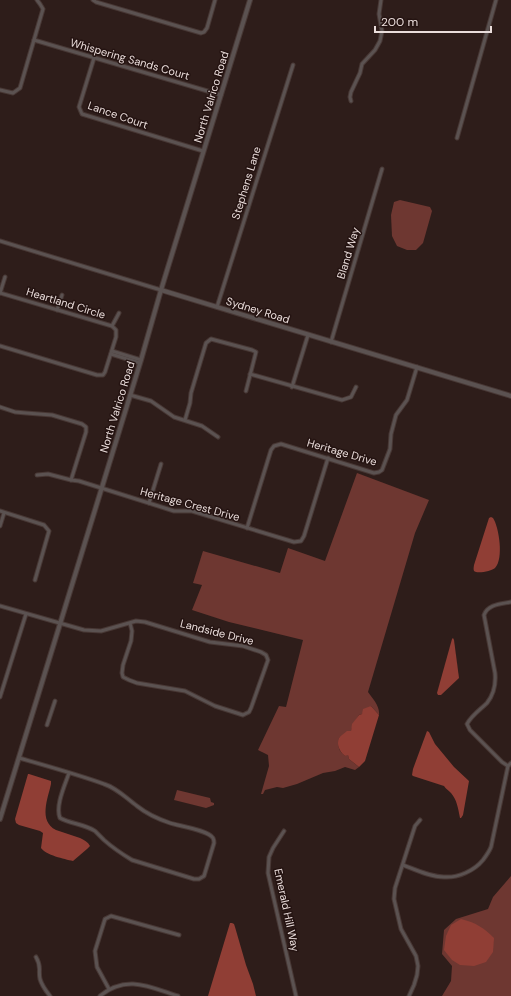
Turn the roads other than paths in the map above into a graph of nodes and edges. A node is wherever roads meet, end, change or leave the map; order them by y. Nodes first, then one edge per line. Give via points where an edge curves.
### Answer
1 (37, 0) edge
2 (93, 0) edge
3 (215, 0) edge
4 (250, 0) edge
5 (381, 0) edge
6 (496, 0) edge
7 (34, 40) junction
8 (94, 58) junction
9 (293, 65) dead end
10 (0, 90) edge
11 (220, 95) junction
12 (351, 101) dead end
13 (457, 138) dead end
14 (203, 151) junction
15 (382, 169) dead end
16 (0, 241) edge
17 (5, 277) dead end
18 (161, 290) junction
19 (0, 293) edge
20 (62, 295) dead end
21 (217, 307) junction
22 (58, 310) junction
23 (119, 313) dead end
24 (112, 326) junction
25 (308, 335) junction
26 (331, 342) junction
27 (0, 346) edge
28 (111, 353) junction
29 (140, 362) junction
30 (417, 367) junction
31 (250, 374) junction
32 (292, 387) junction
33 (356, 387) dead end
34 (246, 391) dead end
35 (130, 395) junction
36 (511, 396) edge
37 (0, 407) edge
38 (185, 420) junction
39 (218, 437) dead end
40 (328, 458) junction
41 (161, 464) dead end
42 (37, 475) dead end
43 (70, 480) junction
44 (101, 488) junction
45 (149, 503) junction
46 (2, 512) edge
47 (0, 526) edge
48 (247, 528) junction
49 (35, 580) dead end
50 (511, 602) edge
51 (0, 606) edge
52 (26, 614) junction
53 (130, 623) junction
54 (60, 624) junction
55 (0, 697) edge
56 (55, 701) dead end
57 (47, 724) dead end
58 (19, 758) junction
59 (510, 764) edge
60 (69, 773) junction
61 (0, 819) edge
62 (420, 820) dead end
63 (284, 830) dead end
64 (402, 866) junction
65 (179, 936) dead end
66 (36, 957) dead end
67 (109, 989) junction
68 (161, 991) junction
69 (50, 996) edge
70 (100, 996) edge
71 (159, 996) edge
72 (178, 996) edge
73 (296, 996) edge
74 (409, 996) edge

1 - 7 street via 42,12
2 - 3 street via 201,33 207,28
4 - 11 street, North Valrico Road
5 - 12 street via 380,41 362,64 351,92
6 - 13 street
7 - 8 street, Whispering Sands Court
7 - 10 street via 20,88 13,93
8 - 11 street, Whispering Sands Court
8 - 14 street, Lance Court via 79,107 82,114
9 - 21 street, Stephens Lane
11 - 14 street, North Valrico Road
14 - 18 street, North Valrico Road
15 - 26 street, Bland Way
16 - 18 street, Sydney Road
17 - 19 street
18 - 21 street, Sydney Road
18 - 29 street, North Valrico Road
19 - 22 street, Heartland Circle
20 - 22 street
21 - 25 street, Sydney Road
22 - 24 street, Heartland Circle
23 - 24 street
24 - 28 street, Heartland Circle via 116,330 116,337
25 - 26 street, Sydney Road
25 - 32 street
26 - 30 street, Sydney Road
27 - 28 street, Heartland Circle via 97,375 103,375 105,372
28 - 29 street
29 - 35 street, North Valrico Road
30 - 36 street, Sydney Road
30 - 40 street, Heritage Drive via 407,400 396,415 390,449 382,470 374,473
31 - 32 street
31 - 34 street
31 - 38 street via 256,352 212,339 206,343
32 - 33 street via 342,400 351,397
35 - 38 street via 151,401 174,417
35 - 44 street, North Valrico Road
37 - 43 street via 52,415 86,427
38 - 39 street via 202,426
40 - 48 street, Heritage Drive via 281,444 274,446
40 - 48 street, Heritage Crest Drive via 301,540 294,542
41 - 45 street
42 - 43 street, Heritage Crest Drive via 48,474
43 - 44 street, Heritage Crest Drive
44 - 45 street, Heritage Crest Drive
44 - 54 street, North Valrico Road
45 - 48 street, Heritage Crest Drive via 174,511 192,511
46 - 47 street
46 - 49 street via 44,525 49,531
50 - 59 street via 490,607 484,615 496,683 487,702 467,724 492,753 502,762
51 - 52 street, Landside Drive
52 - 54 street, Landside Drive
52 - 55 street
53 - 53 street, Landside Drive via 145,622 210,642 243,646 266,655 268,660 249,712 243,715 215,706 185,691 137,683 123,677 123,665 131,641
53 - 54 street, Landside Drive via 101,631
54 - 58 street, North Valrico Road
56 - 57 street
58 - 60 street
58 - 61 street, North Valrico Road
59 - 64 street via 491,847 477,866 464,874 444,878
60 - 60 street via 106,784 150,815 212,836 214,844 204,876 194,879 132,860 113,848 95,831 60,818 58,807
62 - 64 street via 415,826
63 - 73 street, Emerald Hill Way via 272,848 268,873
64 - 74 street via 394,899 401,928 416,956 418,966 418,975
65 - 67 street via 111,916 105,919 95,951 97,967
66 - 69 street via 40,964 42,986
67 - 68 street via 132,983
67 - 70 street
68 - 71 street
68 - 72 street

